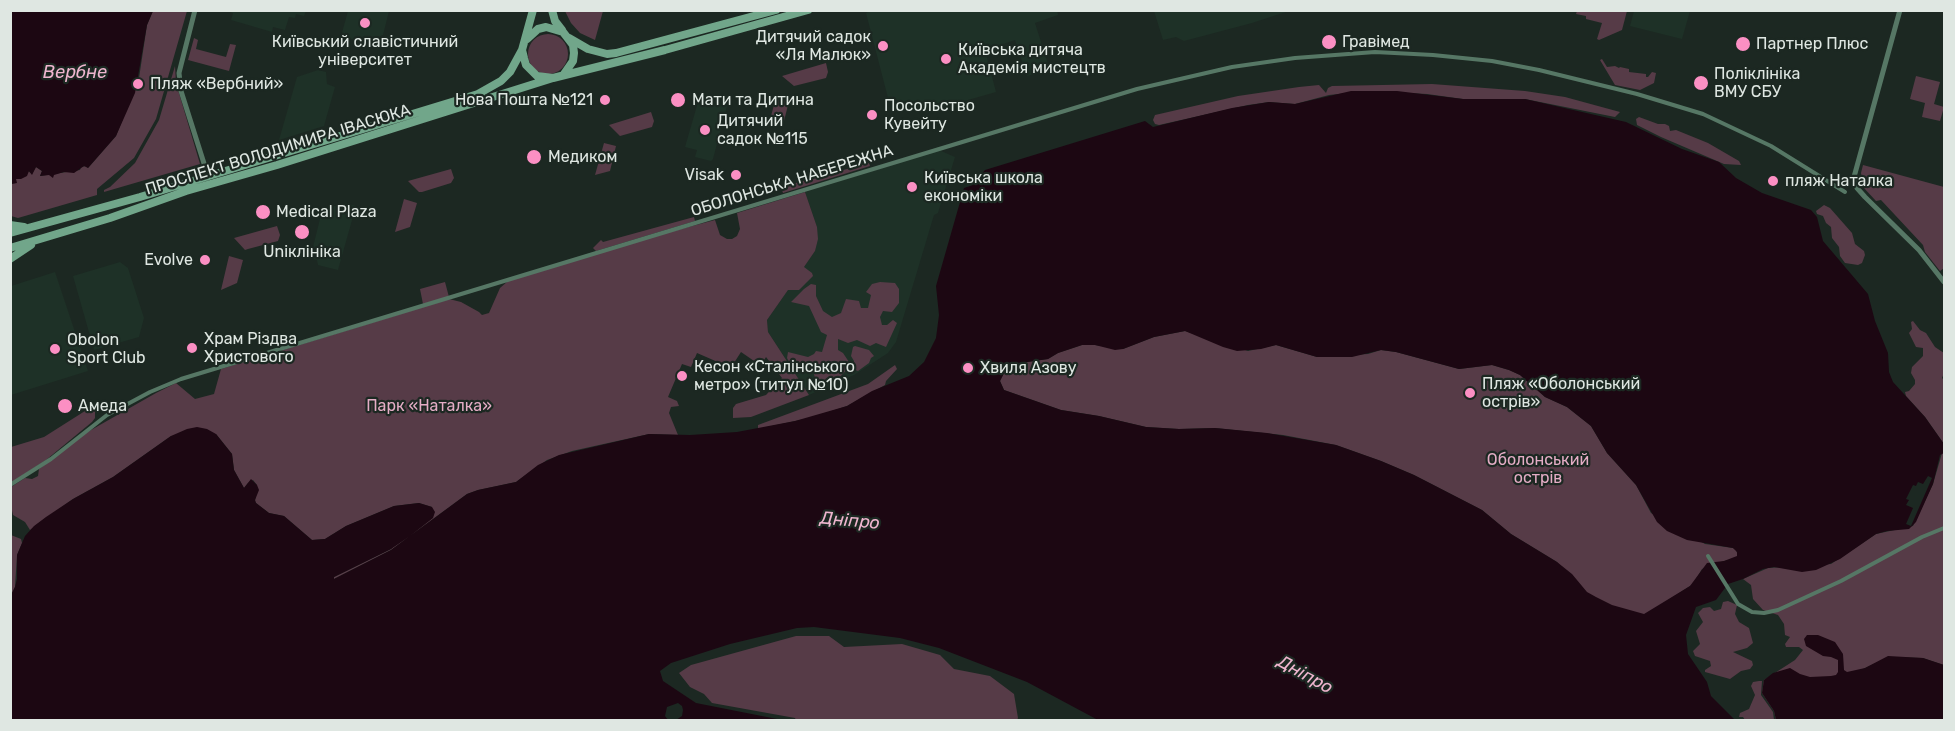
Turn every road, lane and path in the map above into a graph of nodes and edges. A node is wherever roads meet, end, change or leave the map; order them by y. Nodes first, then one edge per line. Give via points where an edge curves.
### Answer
1 (195, 10) edge
2 (533, 10) edge
3 (552, 10) edge
4 (776, 10) edge
5 (808, 10) edge
6 (1900, 10) edge
7 (566, 35) junction
8 (525, 42) junction
9 (522, 51) junction
10 (563, 75) junction
11 (553, 78) junction
12 (274, 156) junction
13 (277, 165) junction
14 (208, 176) junction
15 (1845, 192) dead end
16 (101, 206) junction
17 (46, 222) junction
18 (94, 223) junction
19 (10, 225) edge
20 (28, 228) junction
21 (10, 233) edge
22 (56, 235) junction
23 (37, 240) junction
24 (10, 248) edge
25 (10, 260) edge
26 (1944, 282) edge
27 (10, 485) edge
28 (1944, 528) edge
29 (1710, 557) dead end

1 - 14 street via 179,73
2 - 8 main road
3 - 7 main road
4 - 7 main road via 616,53 588,49
5 - 10 main road
6 - 26 street via 1854,177 1857,188 1919,250
7 - 8 main road via 546,27
7 - 10 main road via 573,45 573,61
8 - 9 main road
9 - 11 main road via 531,72
9 - 12 main road, ПРОСПЕКТ ВОЛОДИМИРА ІВАСЮКА via 501,81 478,94
10 - 11 main road
11 - 13 main road, ПРОСПЕКТ ВОЛОДИМИРА ІВАСЮКА
12 - 13 main road
12 - 14 main road, ПРОСПЕКТ ВОЛОДИМИРА ІВАСЮКА
13 - 18 main road, ПРОСПЕКТ ВОЛОДИМИРА ІВАСЮКА
14 - 16 main road, ПРОСПЕКТ ВОЛОДИМИРА ІВАСЮКА
15 - 27 street, ОБОЛОНСЬКА НАБЕРЕЖНА via 1772,146 1713,118 1539,70 1491,61 1375,52 1232,67 1137,89 181,379 107,415
16 - 17 main road, ПРОСПЕКТ ВОЛОДИМИРА ІВАСЮКА
16 - 18 main road
17 - 20 main road, ПРОСПЕКТ ВОЛОДИМИРА ІВАСЮКА
17 - 22 main road
18 - 22 main road, ПРОСПЕКТ ВОЛОДИМИРА ІВАСЮКА
19 - 20 main road
20 - 21 main road, ПРОСПЕКТ ВОЛОДИМИРА ІВАСЮКА
22 - 23 main road, ПРОСПЕКТ ВОЛОДИМИРА ІВАСЮКА
23 - 24 main road, ПРОСПЕКТ ВОЛОДИМИРА ІВАСЮКА
23 - 25 main road
28 - 29 street via 1841,582 1764,613 1744,609 1733,598

